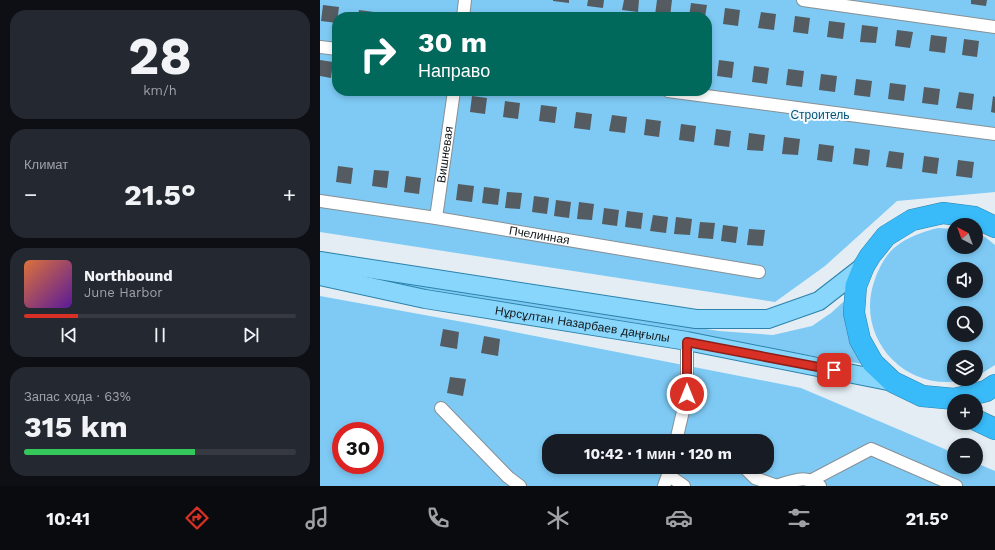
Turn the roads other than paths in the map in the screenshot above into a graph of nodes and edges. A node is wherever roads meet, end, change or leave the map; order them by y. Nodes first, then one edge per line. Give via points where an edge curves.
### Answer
1 (465, 0) edge
2 (804, 0) edge
3 (464, 12) edge
4 (995, 27) edge
5 (320, 47) edge
6 (332, 48) edge
7 (453, 96) edge
8 (706, 96) edge
9 (995, 134) edge
10 (320, 201) edge
11 (995, 215) edge
12 (974, 217) junction
13 (436, 218) junction
14 (995, 227) edge
15 (320, 261) edge
16 (864, 266) junction
17 (759, 272) dead end
18 (320, 276) edge
19 (687, 342) junction
20 (893, 382) junction
21 (995, 385) edge
22 (922, 396) junction
23 (947, 407) edge
24 (441, 408) dead end
25 (983, 423) edge
26 (995, 429) edge
27 (678, 434) edge
28 (751, 474) edge
29 (667, 476) edge
30 (811, 482) edge
31 (520, 486) edge
32 (684, 486) edge
33 (776, 486) edge
34 (956, 486) edge

1 - 3 street
2 - 4 street
5 - 6 street
7 - 13 street, Вишневая
8 - 9 street
10 - 13 street, Пчелинная
11 - 12 highway
12 - 14 highway
12 - 16 highway via 943,213 912,220 886,236
13 - 17 street, Пчелинная
15 - 16 main road, Нұрсұлтан Назарбаев даңғылы via 696,319 768,318 819,301
16 - 20 highway via 856,286 854,313 860,340 873,363
18 - 19 main road, Нұрсұлтан Назарбаев даңғылы via 425,299
19 - 20 main road, Нұрсұлтан Назарбаев даңғылы
19 - 27 street via 687,394
20 - 22 highway
21 - 22 highway via 986,391 954,399
22 - 23 highway
24 - 31 street via 508,477
25 - 26 highway
28 - 33 street
29 - 32 street
30 - 33 street
30 - 34 street via 871,448

